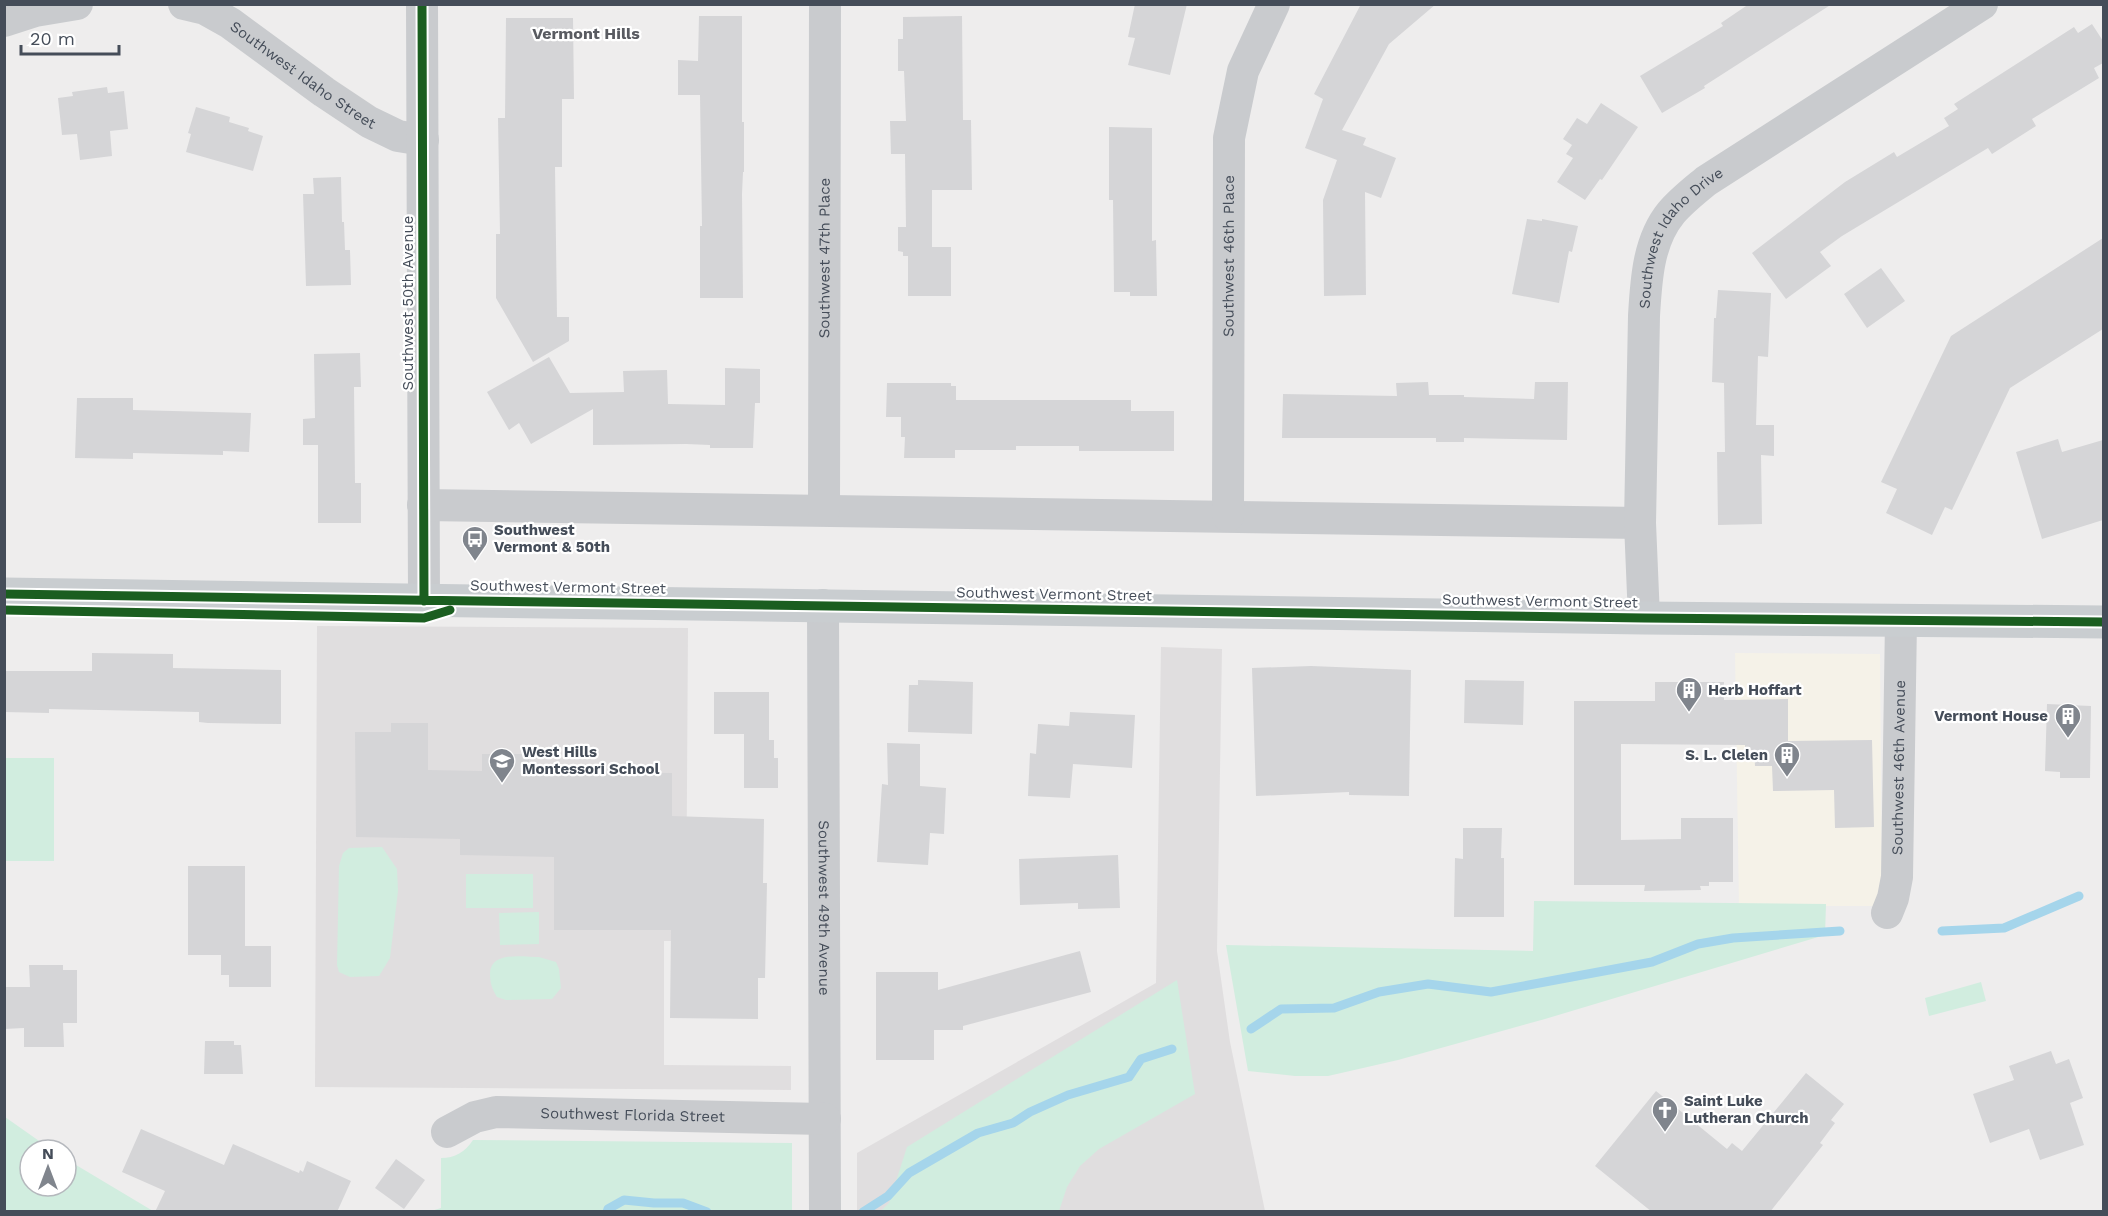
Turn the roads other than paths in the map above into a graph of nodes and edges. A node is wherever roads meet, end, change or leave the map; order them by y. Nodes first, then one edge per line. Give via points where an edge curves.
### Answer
1 (77, 4) edge
2 (422, 4) edge
3 (825, 4) edge
4 (1275, 4) edge
5 (1982, 4) edge
6 (198, 6) edge
7 (4, 21) edge
8 (423, 140) junction
9 (423, 505) junction
10 (824, 510) junction
11 (1228, 516) junction
12 (1640, 522) junction
13 (4, 594) edge
14 (424, 601) junction
15 (823, 605) junction
16 (1644, 618) junction
17 (1901, 621) junction
18 (2103, 622) edge
19 (1887, 913) dead end
20 (825, 1119) junction
21 (447, 1132) dead end
22 (825, 1212) edge

1 - 7 street
2 - 8 street, Southwest 50th Avenue
3 - 10 street, Southwest 47th Place
4 - 11 street, Southwest 46th Place via 1243,71 1229,138
5 - 12 street, Southwest Idaho Drive via 1706,181 1670,214 1658,235 1646,283
6 - 8 street, Southwest Idaho Street via 230,23 369,122 398,136
8 - 9 street, Southwest 50th Avenue
9 - 10 street
9 - 14 street, Southwest 50th Avenue
10 - 11 street
11 - 12 street
12 - 16 street, Southwest Idaho Drive
13 - 14 main road, Southwest Vermont Street
14 - 15 main road, Southwest Vermont Street
15 - 16 main road, Southwest Vermont Street
15 - 20 street, Southwest 49th Avenue
16 - 17 main road, Southwest Vermont Street
17 - 18 main road, Southwest Vermont Street
17 - 19 street, Southwest 46th Avenue via 1897,877
20 - 21 street, Southwest Florida Street via 496,1112 475,1117
20 - 22 street, Southwest 49th Avenue

